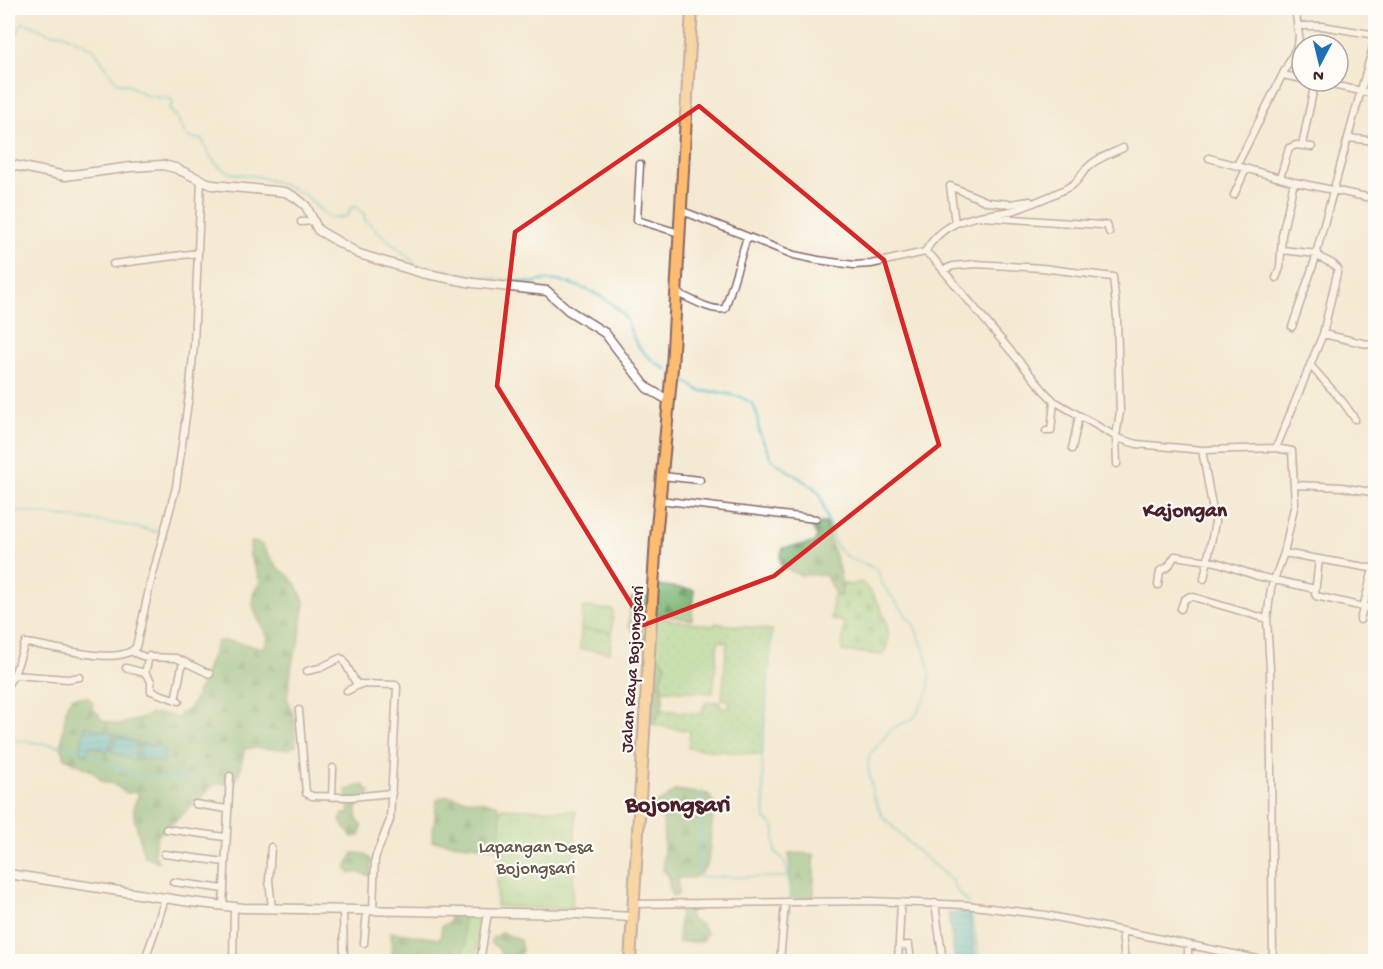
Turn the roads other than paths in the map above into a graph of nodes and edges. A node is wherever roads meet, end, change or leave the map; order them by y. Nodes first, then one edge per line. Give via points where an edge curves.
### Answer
1 (692, 8) edge
2 (1294, 8) edge
3 (1297, 26) junction
4 (1376, 35) edge
5 (1283, 75) junction
6 (1290, 76) edge
7 (1350, 88) edge
8 (1361, 90) junction
9 (1312, 93) edge
10 (1376, 94) edge
11 (1348, 138) junction
12 (1376, 141) edge
13 (1302, 145) junction
14 (1312, 147) dead end
15 (1123, 148) dead end
16 (1209, 158) dead end
17 (8, 164) edge
18 (640, 164) dead end
19 (1237, 165) junction
20 (1246, 169) junction
21 (1280, 178) junction
22 (201, 180) junction
23 (1294, 182) junction
24 (1334, 191) junction
25 (1234, 195) dead end
26 (1039, 199) junction
27 (1376, 199) edge
28 (680, 210) junction
29 (976, 215) junction
30 (311, 221) junction
31 (301, 222) dead end
32 (955, 223) junction
33 (1109, 232) dead end
34 (679, 233) junction
35 (747, 237) junction
36 (1282, 250) junction
37 (925, 252) junction
38 (198, 253) junction
39 (1317, 254) junction
40 (113, 264) dead end
41 (943, 270) junction
42 (1276, 278) dead end
43 (677, 293) junction
44 (1292, 327) dead end
45 (1323, 334) junction
46 (1376, 346) edge
47 (1310, 365) junction
48 (668, 400) junction
49 (1054, 401) junction
50 (1079, 416) junction
51 (1355, 419) dead end
52 (1046, 431) dead end
53 (1116, 436) junction
54 (1276, 448) junction
55 (1072, 449) dead end
56 (1202, 450) junction
57 (1117, 464) dead end
58 (662, 476) junction
59 (700, 480) dead end
60 (1296, 485) junction
61 (1376, 493) edge
62 (659, 500) junction
63 (816, 519) dead end
64 (1284, 553) junction
65 (1319, 559) junction
66 (1208, 561) junction
67 (1374, 569) edge
68 (1204, 579) dead end
69 (1274, 580) junction
70 (1158, 585) dead end
71 (1315, 589) junction
72 (1364, 606) junction
73 (1181, 609) dead end
74 (1376, 610) edge
75 (1267, 619) junction
76 (1360, 620) dead end
77 (132, 652) junction
78 (149, 656) junction
79 (183, 661) junction
80 (126, 668) dead end
81 (307, 671) dead end
82 (145, 673) junction
83 (210, 674) dead end
84 (14, 675) junction
85 (80, 677) dead end
86 (8, 684) edge
87 (357, 685) junction
88 (347, 691) dead end
89 (299, 710) dead end
90 (333, 768) dead end
91 (230, 776) dead end
92 (392, 793) junction
93 (332, 797) junction
94 (195, 804) dead end
95 (227, 809) junction
96 (166, 829) dead end
97 (225, 837) junction
98 (271, 847) dead end
99 (164, 854) dead end
100 (225, 862) junction
101 (8, 874) edge
102 (173, 882) dead end
103 (224, 889) junction
104 (165, 898) junction
105 (901, 902) junction
106 (788, 903) junction
107 (935, 903) junction
108 (633, 904) junction
109 (223, 906) junction
110 (234, 907) junction
111 (272, 909) junction
112 (343, 911) junction
113 (370, 911) junction
114 (488, 912) junction
115 (632, 917) junction
116 (1122, 932) junction
117 (364, 943) dead end
118 (1188, 945) junction
119 (899, 946) junction
120 (144, 962) edge
121 (233, 962) edge
122 (344, 962) edge
123 (480, 962) edge
124 (630, 962) edge
125 (780, 962) edge
126 (898, 962) edge
127 (911, 962) edge
128 (943, 962) edge
129 (1125, 962) edge
130 (1188, 962) edge
131 (1273, 962) edge

1 - 28 main road, Jalan Raya Bojongsari
2 - 3 street
3 - 4 street
3 - 5 street via 1298,44
4 - 8 street
5 - 6 street
5 - 19 street
7 - 8 street
8 - 10 street
8 - 11 street
9 - 13 street
11 - 12 street
11 - 24 street
13 - 14 street
13 - 21 street via 1289,148
15 - 26 street via 1095,161 1073,185
16 - 19 street
17 - 22 street via 66,176 163,165
18 - 34 street via 637,219
19 - 20 street
20 - 21 street
20 - 25 street
21 - 23 street
22 - 30 street via 225,187 285,192 306,206
22 - 38 street
23 - 24 street
23 - 36 street
24 - 27 street
24 - 39 street
26 - 29 street via 1018,210
26 - 32 street via 1010,204 988,202 950,186
28 - 34 main road, Jalan Raya Bojongsari
28 - 35 street
29 - 32 street
29 - 33 street via 1107,225
30 - 31 street
30 - 48 street via 318,230 359,254 422,273 547,291 568,310 605,333 647,388
32 - 37 street via 944,228
34 - 43 main road, Jalan Raya Bojongsari
35 - 37 street via 794,255 854,265
35 - 43 street via 725,309
36 - 39 street
36 - 42 street
37 - 41 street
38 - 40 street
38 - 77 street via 194,345 176,487
39 - 44 street
39 - 45 street via 1338,269
41 - 49 street
41 - 53 street via 976,264 1113,277 1120,412
43 - 48 main road, Jalan Raya Bojongsari
45 - 46 street
45 - 47 street
47 - 51 street
47 - 54 street
48 - 58 main road, Jalan Raya Bojongsari
49 - 50 street
49 - 52 street via 1051,431
50 - 53 street
50 - 55 street
53 - 56 street via 1153,447
53 - 57 street
54 - 56 street
54 - 60 street via 1292,451
56 - 66 street via 1215,522
58 - 59 street
58 - 62 main road, Jalan Raya Bojongsari
60 - 61 street
60 - 64 street
62 - 63 street
62 - 108 main road, Jalan Raya Bojongsari
64 - 65 street
64 - 69 street
65 - 67 street
65 - 71 street
66 - 68 street
66 - 69 street
66 - 70 street via 1173,557 1168,567 1160,571
67 - 72 street
69 - 71 street
69 - 75 street
71 - 72 street via 1316,596
72 - 74 street
72 - 76 street
73 - 75 street via 1190,596
75 - 131 street
77 - 78 street
77 - 84 street via 122,656 96,655 24,643
78 - 79 street
78 - 82 street
79 - 82 street via 177,700 151,691 151,681
79 - 83 street
80 - 82 street
81 - 87 street via 340,658
84 - 85 street
84 - 86 street
87 - 88 street
87 - 92 street via 397,687
89 - 93 street via 306,794
90 - 93 street
91 - 95 street
92 - 93 street
92 - 113 street via 390,820 375,858
94 - 95 street
95 - 97 street
96 - 97 street
97 - 100 street
98 - 111 street
99 - 100 street
100 - 103 street
101 - 104 street
102 - 103 street
103 - 109 street
104 - 109 street
104 - 120 street
105 - 106 street
105 - 107 street
105 - 119 street
106 - 108 street
106 - 125 street
107 - 116 street via 1046,915
107 - 128 street
108 - 115 main road, Jalan Raya Bojongsari
109 - 110 street
110 - 111 street
110 - 121 street
111 - 112 street
112 - 113 street
112 - 122 street
113 - 114 street
113 - 117 street
114 - 115 street
114 - 123 street
115 - 124 main road, Jalan Raya Bojongsari
116 - 118 street
116 - 129 street
118 - 130 street
118 - 131 street
119 - 126 street
119 - 127 street via 909,945

